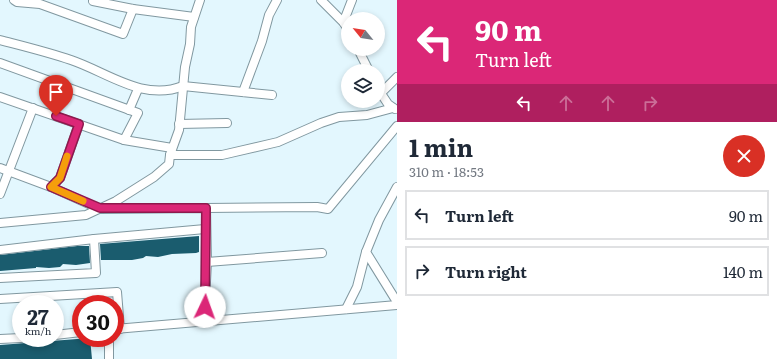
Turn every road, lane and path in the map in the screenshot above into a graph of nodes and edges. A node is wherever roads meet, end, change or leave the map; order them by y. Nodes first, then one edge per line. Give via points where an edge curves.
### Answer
1 (14, 0) edge
2 (200, 0) edge
3 (321, 0) edge
4 (352, 0) edge
5 (93, 1) edge
6 (273, 1) edge
7 (133, 9) junction
8 (347, 12) edge
9 (194, 17) junction
10 (341, 22) edge
11 (0, 40) edge
12 (0, 63) edge
13 (397, 77) edge
14 (183, 86) junction
15 (385, 86) edge
16 (138, 89) junction
17 (243, 92) junction
18 (272, 95) dead end
19 (0, 97) edge
20 (385, 98) edge
21 (34, 108) junction
22 (395, 109) edge
23 (129, 110) junction
24 (79, 124) junction
25 (179, 124) junction
26 (227, 124) dead end
27 (397, 126) edge
28 (124, 140) junction
29 (171, 152) junction
30 (4, 170) edge
31 (51, 187) junction
32 (397, 187) edge
33 (0, 194) edge
34 (100, 208) junction
35 (206, 208) junction
36 (0, 224) edge
37 (205, 229) junction
38 (94, 239) junction
39 (0, 250) edge
40 (322, 252) dead end
41 (366, 252) junction
42 (207, 262) junction
43 (0, 278) edge
44 (117, 295) edge
45 (0, 299) edge
46 (397, 302) edge
47 (397, 305) edge
48 (346, 309) junction
49 (204, 322) junction
50 (124, 329) edge
51 (12, 338) edge
52 (0, 339) edge
53 (108, 347) edge
54 (109, 359) edge

1 - 7 street via 40,4 123,34
2 - 9 street
3 - 10 street
4 - 8 street
5 - 7 street
6 - 17 street
7 - 9 street
9 - 14 street
11 - 16 street via 71,60
12 - 23 street
13 - 15 street
14 - 16 street via 169,91
14 - 17 street
14 - 25 street
16 - 23 street
17 - 18 street
19 - 21 street
20 - 22 street
21 - 24 street
21 - 30 street
22 - 29 street via 339,117 278,142 222,155
23 - 28 street via 138,113
24 - 28 street
24 - 31 street via 60,178
25 - 26 street
25 - 29 street
27 - 35 street via 328,209
28 - 29 street
29 - 34 street via 169,164 154,177
30 - 31 street
30 - 33 street
31 - 34 street
32 - 41 street via 379,220
34 - 35 street
34 - 36 street via 86,215
35 - 37 street
37 - 38 street
37 - 42 street
38 - 39 street
38 - 43 street via 96,273
40 - 42 street
41 - 46 street
41 - 48 street via 357,287
42 - 49 street
44 - 45 street via 117,292
47 - 48 street
48 - 49 street
49 - 50 street
51 - 52 street
53 - 54 street

